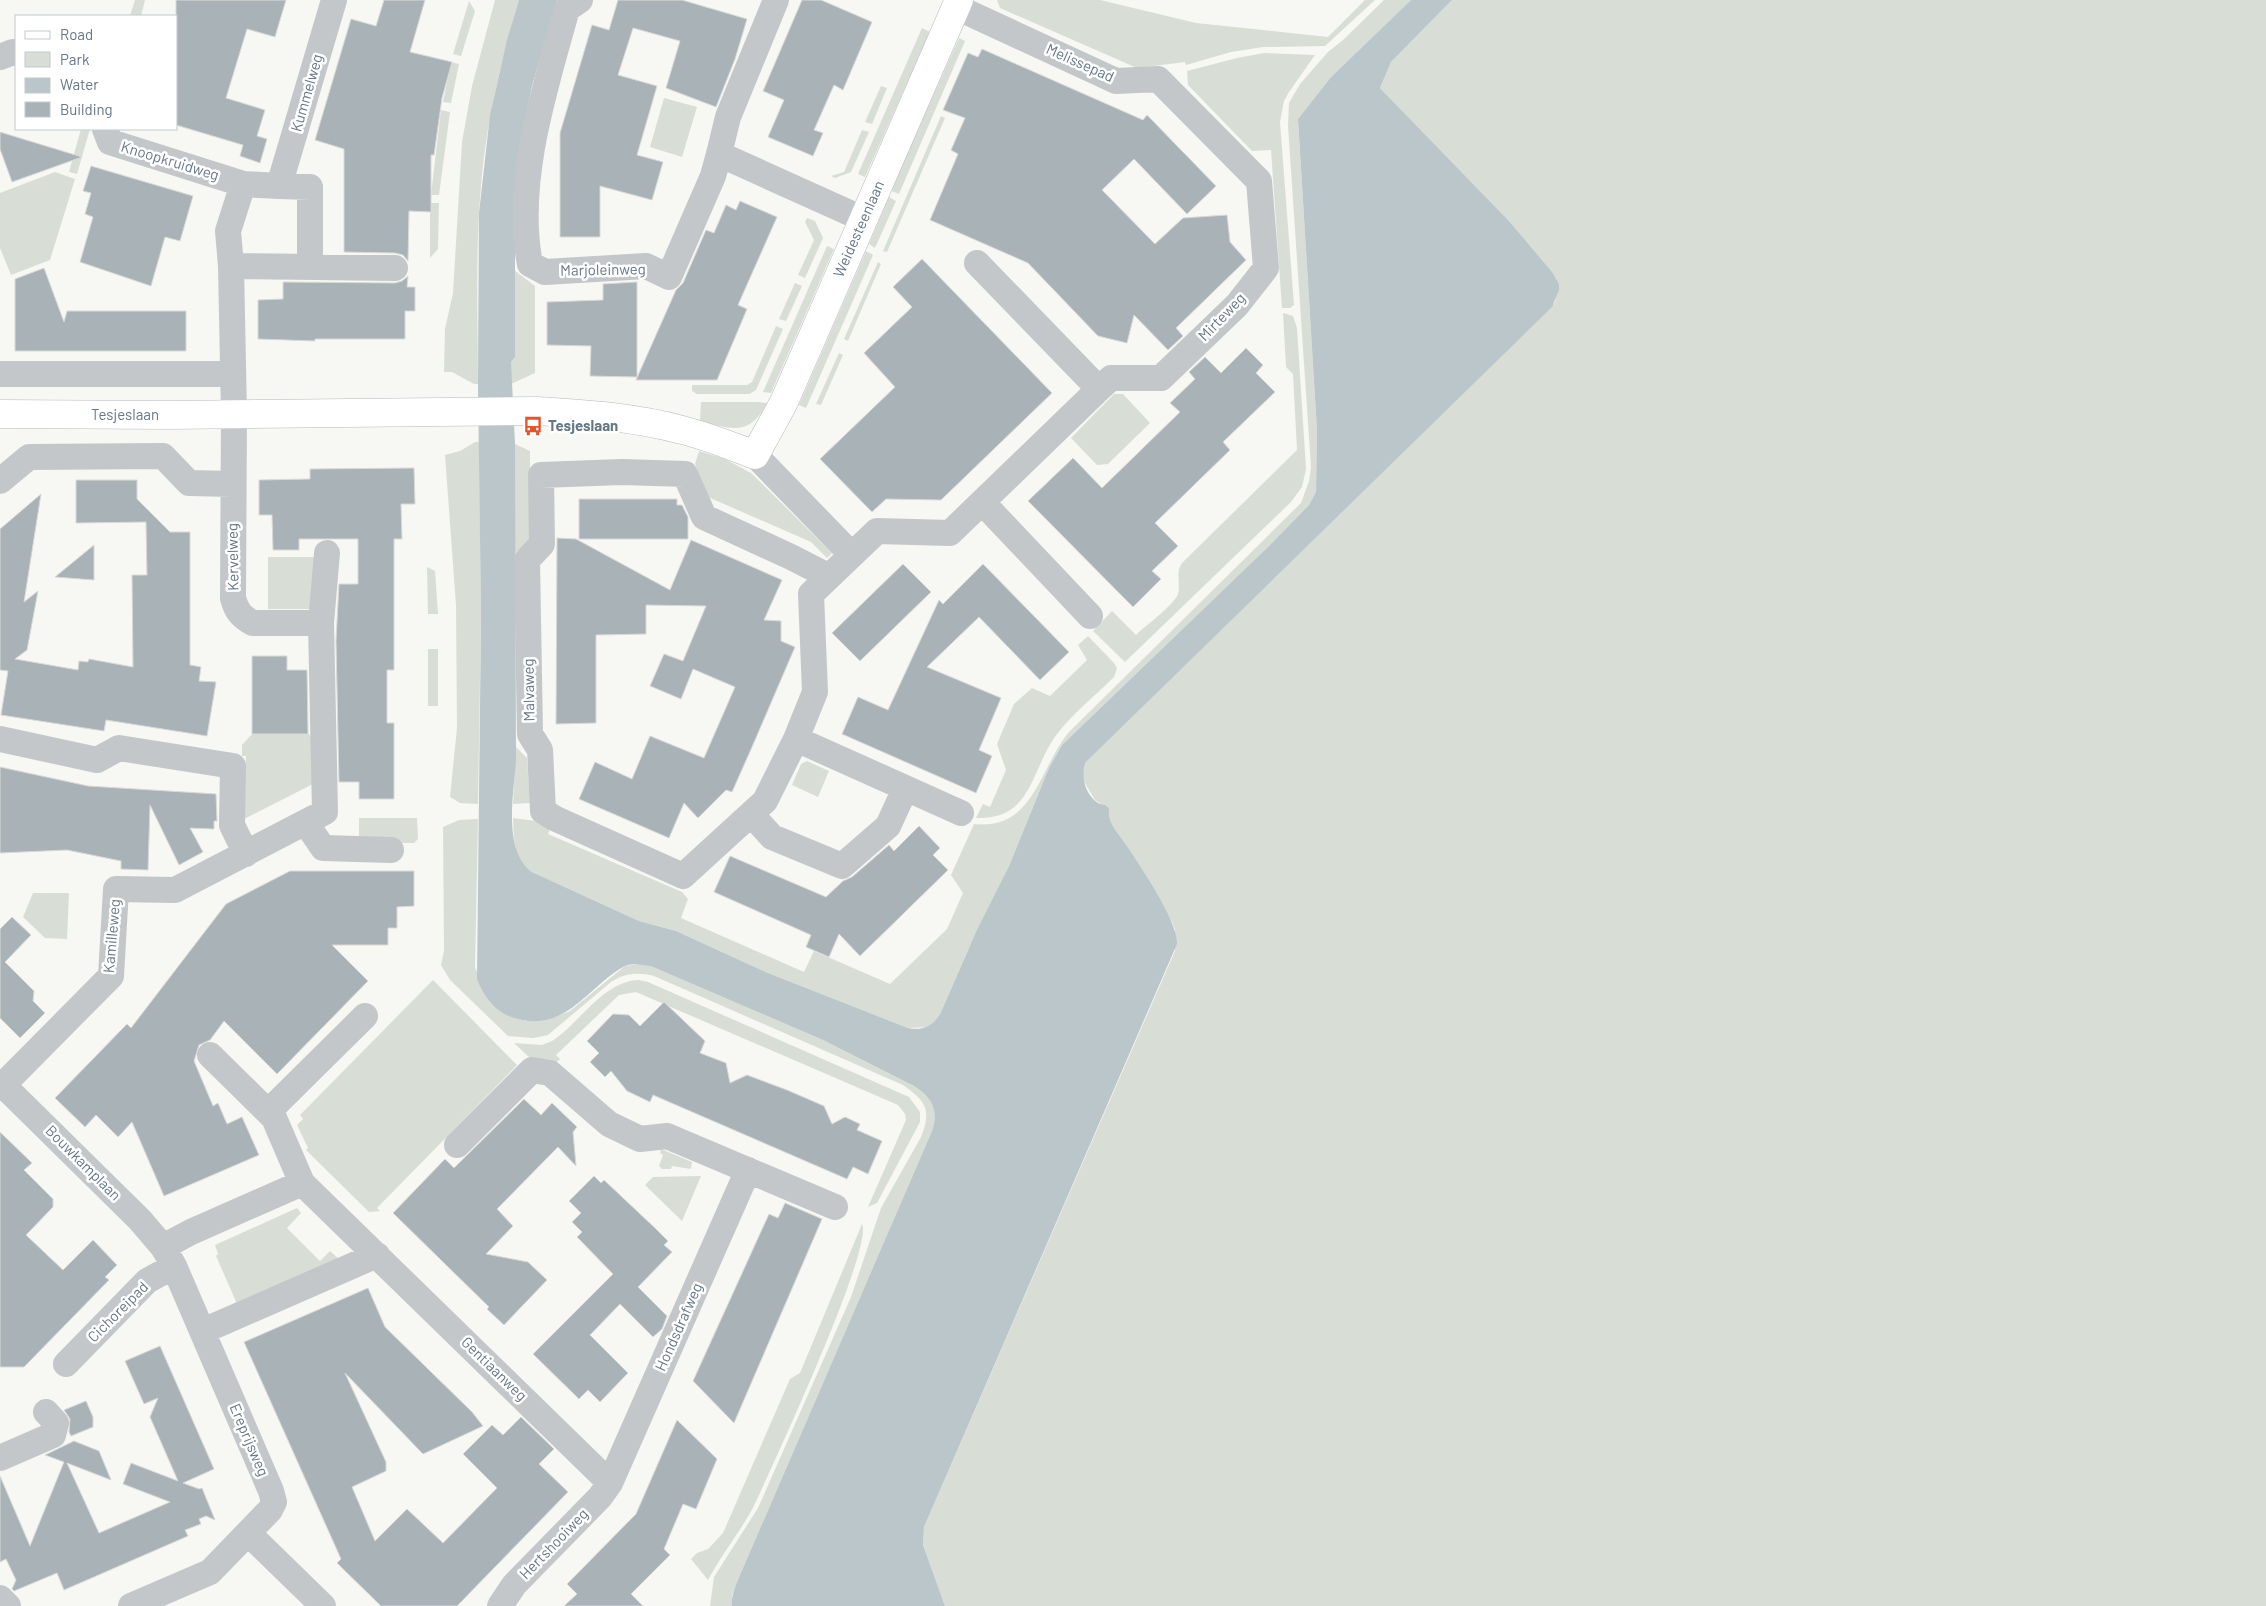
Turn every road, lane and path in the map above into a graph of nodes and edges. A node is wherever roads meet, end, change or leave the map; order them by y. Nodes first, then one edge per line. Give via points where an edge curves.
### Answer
1 (334, 0) edge
2 (580, 0) edge
3 (776, 0) edge
4 (958, 3) edge
5 (15, 53) edge
6 (0, 57) edge
7 (105, 130) edge
8 (719, 154) junction
9 (1259, 181) joint
10 (243, 184) junction
11 (279, 186) junction
12 (863, 219) junction
13 (978, 263) dead end
14 (310, 265) junction
15 (231, 266) junction
16 (395, 268) dead end
17 (0, 374) edge
18 (233, 374) junction
19 (1099, 389) junction
20 (0, 414) edge
21 (234, 414) junction
22 (755, 455) junction
23 (0, 481) edge
24 (232, 484) junction
25 (982, 502) junction
26 (327, 553) dead end
27 (851, 554) junction
28 (828, 576) junction
29 (1090, 616) dead end
30 (321, 622) junction
31 (0, 739) edge
32 (796, 739) junction
33 (905, 789) junction
34 (961, 813) dead end
35 (751, 814) junction
36 (315, 818) junction
37 (391, 850) dead end
38 (246, 854) junction
39 (365, 1016) dead end
40 (210, 1055) dead end
41 (1, 1085) edge
42 (268, 1112) junction
43 (457, 1145) dead end
44 (748, 1170) junction
45 (302, 1182) junction
46 (835, 1207) dead end
47 (377, 1255) junction
48 (169, 1256) junction
49 (203, 1331) junction
50 (66, 1364) dead end
51 (46, 1412) dead end
52 (0, 1458) edge
53 (610, 1483) junction
54 (248, 1533) junction
55 (0, 1598) edge
56 (8, 1606) edge
57 (130, 1606) edge
58 (323, 1606) edge
59 (500, 1606) edge

1 - 11 street, Kummelweg
2 - 8 street, Marjoleinweg via 567,9 535,132 526,239 530,264 545,272 646,266 669,277 713,176
3 - 8 street, Marjoleinweg via 728,117
4 - 9 street, Melissepad via 1116,81 1158,79
4 - 12 street, Weidesteenlaan
5 - 6 street
7 - 10 street, Knoopkruidweg via 110,142
8 - 12 street
9 - 19 street, Mirteweg via 1266,268 1237,305 1161,378 1111,378
10 - 11 street
10 - 15 street via 228,231
11 - 14 street via 310,187
12 - 22 street, Weidesteenlaan via 780,409
13 - 19 street
14 - 15 street
14 - 16 street
15 - 18 street
17 - 18 street
18 - 21 street
19 - 25 street, Mirteweg
20 - 21 street, Tesjeslaan
21 - 22 street, Tesjeslaan via 537,411 630,419 681,429
21 - 24 street, Kervelweg
22 - 27 street
23 - 24 street via 29,457 163,456 189,483
24 - 30 street, Kervelweg via 233,598 236,610 253,622
25 - 27 street, Mirteweg via 950,533 876,531
25 - 29 street
26 - 30 street
27 - 28 street, Malvaweg
28 - 32 street, Malvaweg via 811,594 815,692
28 - 35 street, Malvaweg via 704,517 685,474 541,474 542,544 527,560 530,734 540,750 543,811 580,831 683,876
30 - 36 street
31 - 38 street via 96,760 119,748 233,766 232,825
32 - 33 street
32 - 35 street, Malvaweg via 765,801
33 - 34 street
33 - 35 street via 888,826 842,866 772,837
36 - 37 street via 323,848
36 - 38 street, Kamilleweg
38 - 41 street, Kamilleweg via 175,890 116,889 111,976
39 - 42 street
40 - 42 street, Gentiaanweg
41 - 48 street, Bouwkamplaan via 140,1220
42 - 45 street, Gentiaanweg via 274,1118
43 - 44 street via 532,1070 550,1073 609,1124 640,1139 667,1136
44 - 46 street
44 - 53 street, Hondsdrafweg
45 - 47 street, Gentiaanweg
45 - 48 street via 191,1232
47 - 49 street
47 - 53 street, Gentiaanweg
48 - 49 street, Ereprijsweg
48 - 50 street, Cichoreipad
49 - 54 street, Ereprijsweg via 274,1502
51 - 52 street via 56,1423 54,1435
53 - 59 street, Hertshooiweg via 514,1586
54 - 57 street via 210,1572
54 - 58 street
55 - 56 street

